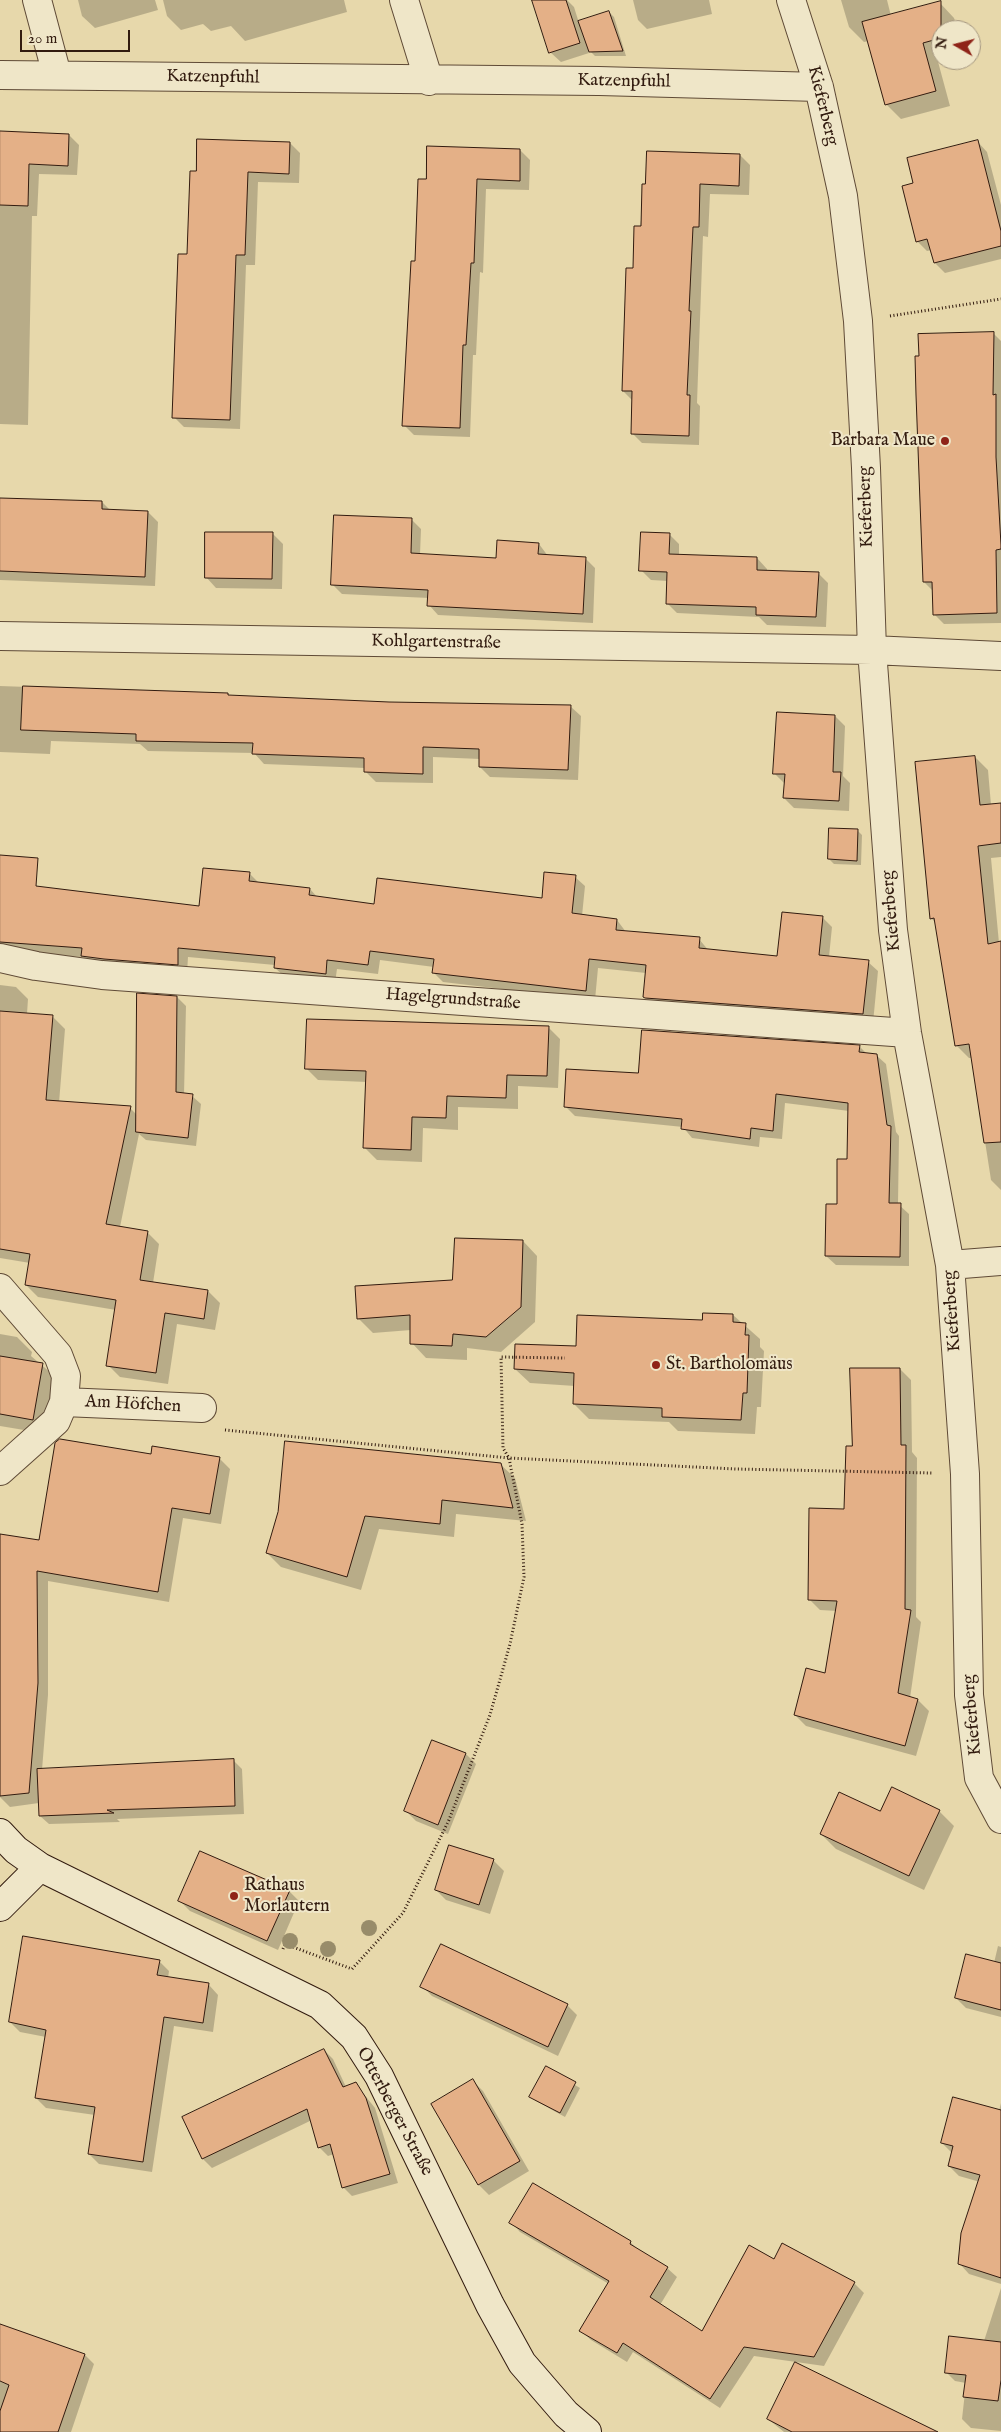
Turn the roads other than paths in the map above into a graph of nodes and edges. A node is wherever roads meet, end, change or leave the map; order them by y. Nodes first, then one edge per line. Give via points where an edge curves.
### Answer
1 (37, 0) edge
2 (404, 0) edge
3 (791, 0) edge
4 (0, 75) edge
5 (57, 75) junction
6 (429, 81) junction
7 (819, 86) junction
8 (0, 636) edge
9 (872, 650) junction
10 (1001, 656) edge
11 (0, 958) edge
12 (907, 1032) junction
13 (1001, 1261) edge
14 (950, 1265) junction
15 (0, 1288) edge
16 (64, 1402) junction
17 (202, 1408) road end
18 (0, 1471) edge
19 (1001, 1819) edge
20 (0, 1833) edge
21 (40, 1867) junction
22 (0, 1907) edge
23 (566, 2423) edge
24 (588, 2432) edge

1 - 5 street
2 - 6 street
3 - 7 street, Kieferberg
4 - 5 street, Katzenpfuhl
5 - 6 street, Katzenpfuhl
6 - 7 street, Katzenpfuhl
7 - 9 street, Kieferberg via 843,196 858,320
8 - 9 street, Kohlgartenstraße
9 - 10 street, Kohlgartenstraße
9 - 12 street, Kieferberg via 893,930
11 - 12 street, Hagelgrundstraße via 102,975
12 - 14 street, Kieferberg
13 - 14 street
14 - 19 street, Kieferberg via 965,1474 969,1696 979,1778
15 - 16 street, Am Höfchen via 58,1355 66,1376
16 - 17 street, Am Höfchen
16 - 18 street, Am Höfchen via 56,1421
20 - 21 street, Otterberger Straße via 16,1850
21 - 22 street
21 - 23 street, Otterberger Straße via 320,2005 354,2037 379,2076 490,2305 522,2363
23 - 24 street, Otterberger Straße

